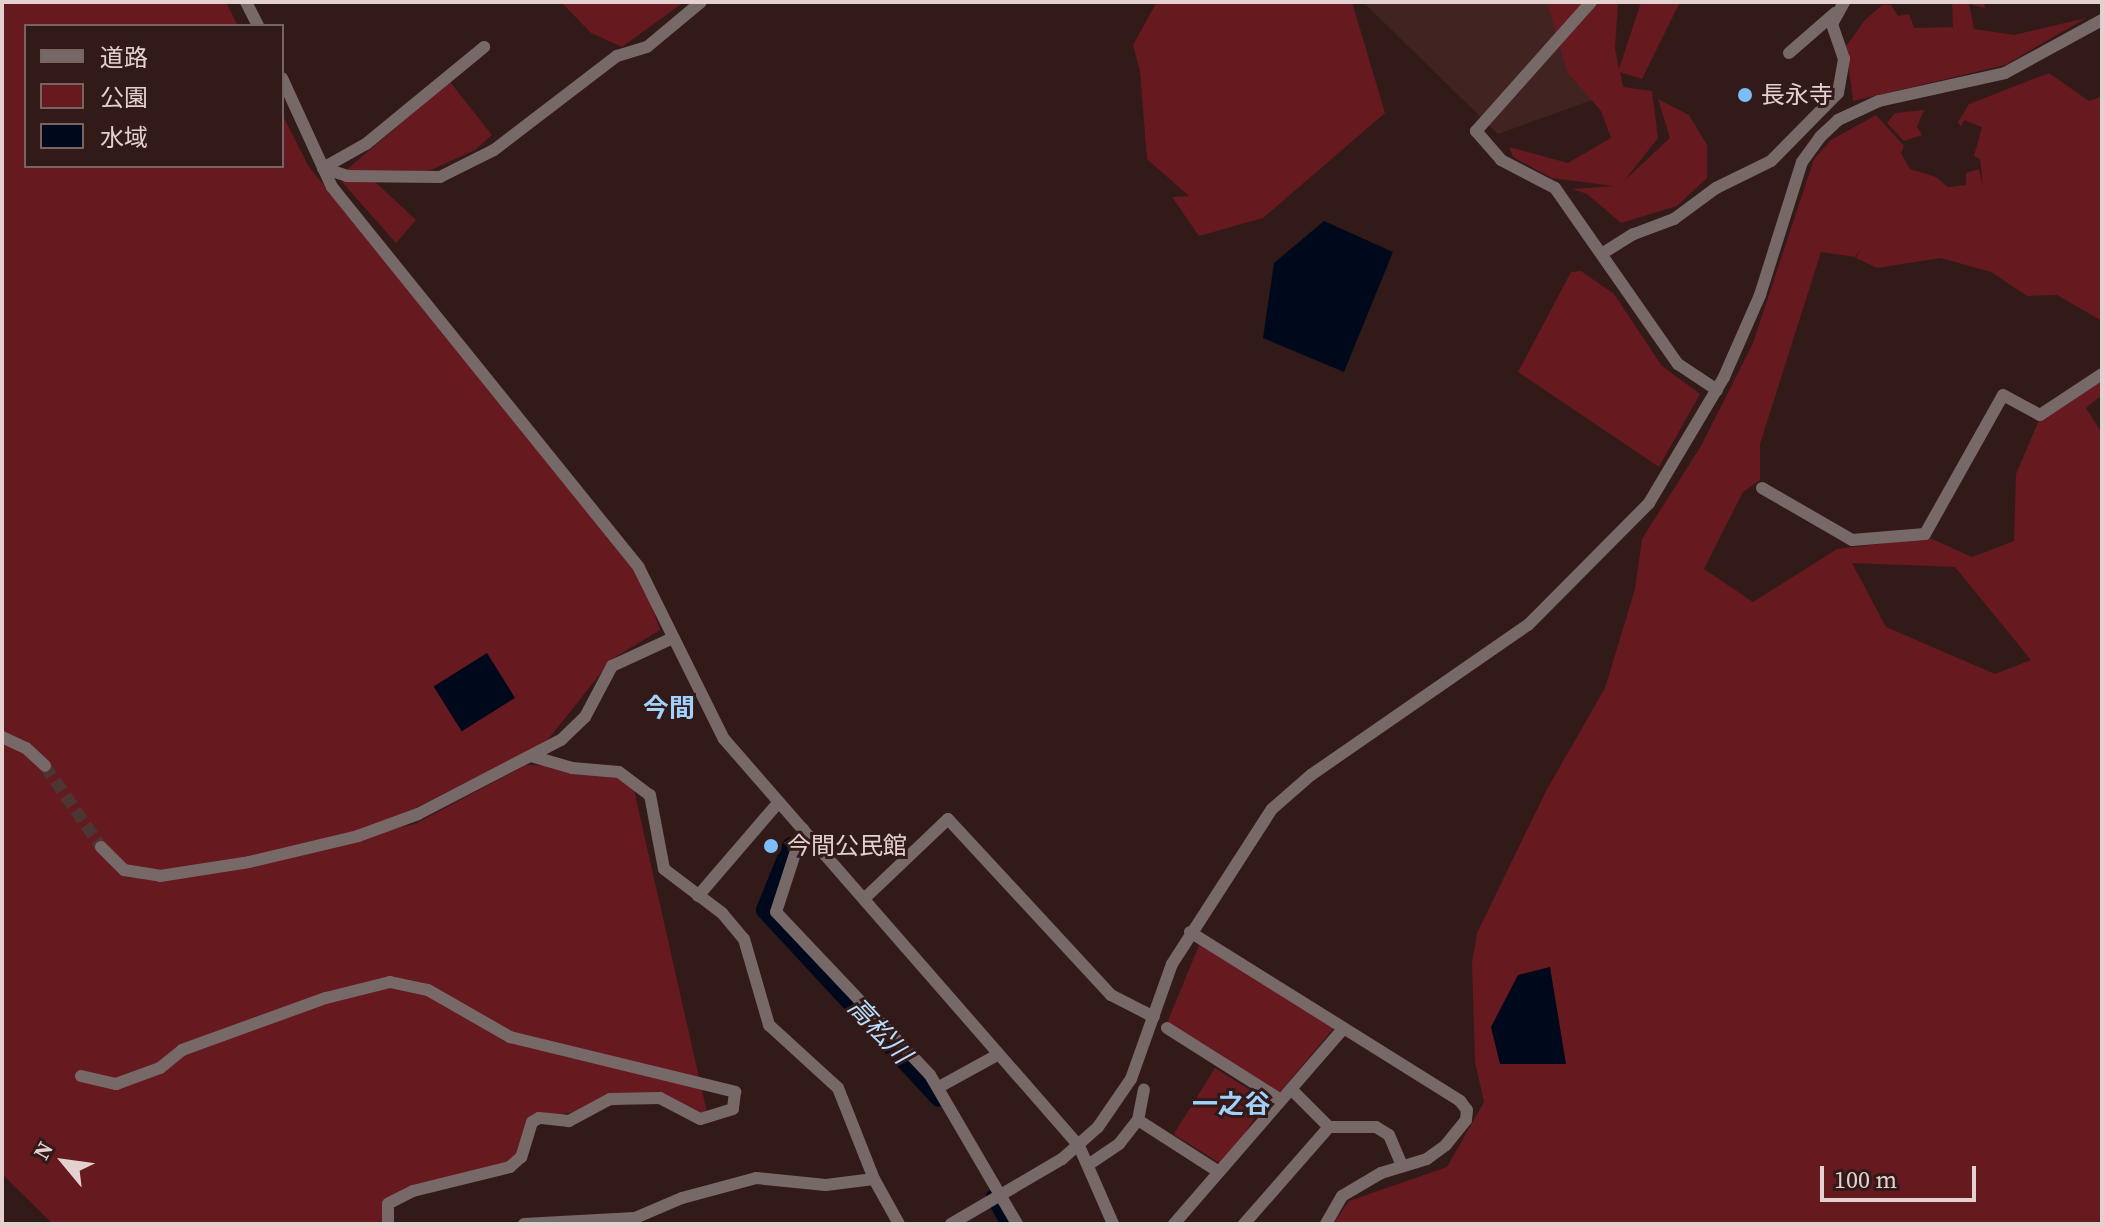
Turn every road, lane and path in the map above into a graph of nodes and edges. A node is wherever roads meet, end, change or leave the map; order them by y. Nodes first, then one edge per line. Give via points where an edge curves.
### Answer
1 (246, 2) edge
2 (701, 2) edge
3 (1591, 2) edge
4 (1840, 7) edge
5 (2101, 22) edge
6 (257, 24) edge
7 (484, 47) dead end
8 (1789, 53) dead end
9 (284, 82) edge
10 (323, 168) junction
11 (1603, 253) junction
12 (2102, 374) edge
13 (1717, 390) junction
14 (1762, 488) dead end
15 (673, 638) junction
16 (2, 737) edge
17 (531, 756) junction
18 (45, 766) tunnel mouth
19 (778, 803) junction
20 (803, 829) junction
21 (101, 847) tunnel mouth
22 (698, 896) junction
23 (866, 897) junction
24 (1190, 932) junction
25 (1154, 1017) junction
26 (1167, 1028) dead end
27 (1343, 1029) junction
28 (999, 1054) junction
29 (81, 1076) dead end
30 (939, 1087) junction
31 (1291, 1089) junction
32 (1144, 1090) dead end
33 (1281, 1100) junction
34 (1138, 1120) junction
35 (1329, 1127) junction
36 (1079, 1146) junction
37 (1088, 1165) junction
38 (1402, 1166) junction
39 (1219, 1172) junction
40 (874, 1179) junction
41 (997, 1198) junction
42 (388, 1224) edge
43 (524, 1224) edge
44 (899, 1224) edge
45 (951, 1224) edge
46 (1017, 1224) edge
47 (1113, 1224) edge
48 (1174, 1224) edge
49 (1244, 1224) edge
50 (1326, 1224) edge

1 - 6 street
2 - 10 street via 647,47 617,56 494,150 440,177 347,176
3 - 11 street via 1476,131 1501,160 1555,188
4 - 8 street
4 - 11 street via 1832,24 1844,59 1843,78 1829,102 1771,161 1716,188 1674,219
5 - 13 street via 2005,73 1879,101 1838,120 1820,137 1802,162 1760,295
7 - 10 street via 366,144
9 - 10 street
10 - 15 street via 357,220 639,568
11 - 13 street via 1678,364
12 - 14 street via 2040,415 2003,395 1925,534 1852,540
13 - 24 street via 1669,475 1612,544 1498,649 1272,809
15 - 17 street via 620,659 585,717 561,740
15 - 19 street via 724,739
16 - 18 street via 26,748
17 - 21 street via 418,814 317,849 145,876 124,870
17 - 22 street via 572,768 619,772 640,784 656,811 664,869
19 - 20 street
19 - 22 street
20 - 23 street
20 - 30 street via 776,912
22 - 40 street via 744,939 769,1025 838,1088
23 - 25 street via 948,819 1111,995
23 - 28 street
24 - 25 street
24 - 27 street
25 - 36 street via 1131,1079
26 - 33 street
27 - 31 street
27 - 38 street via 1467,1110 1466,1120 1446,1145 1427,1159
28 - 30 street
28 - 36 street
29 - 42 street via 116,1084 160,1068 182,1050 326,998 390,982 428,990 510,1037 735,1092 733,1109 700,1119 660,1098 610,1099 569,1121 539,1118 532,1122 521,1157 510,1167 413,1191 388,1204
30 - 41 street
31 - 33 street
31 - 35 street
32 - 34 street
33 - 39 street
34 - 37 street via 1119,1144
34 - 39 street
35 - 38 street via 1376,1127 1389,1135
35 - 49 street
36 - 37 street
36 - 41 street
37 - 47 street
38 - 50 street via 1342,1196
39 - 48 street
40 - 43 street via 826,1185 756,1178 682,1198 635,1218
40 - 44 street
41 - 45 street
41 - 46 street

